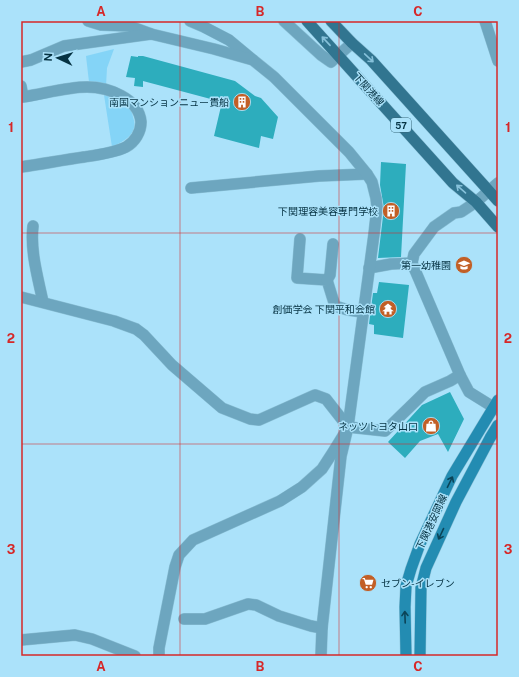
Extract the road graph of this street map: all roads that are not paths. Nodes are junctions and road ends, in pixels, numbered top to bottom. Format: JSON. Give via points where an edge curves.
{"nodes":[{"id":1,"x":88,"y":21,"type":"edge"},
{"id":2,"x":190,"y":21,"type":"edge"},
{"id":3,"x":284,"y":21,"type":"edge"},
{"id":4,"x":307,"y":21,"type":"edge"},
{"id":5,"x":331,"y":21,"type":"edge"},
{"id":6,"x":485,"y":21,"type":"edge"},
{"id":7,"x":151,"y":34,"type":"junction"},
{"id":8,"x":352,"y":43,"type":"junction"},
{"id":9,"x":339,"y":55,"type":"junction"},
{"id":10,"x":253,"y":60,"type":"junction"},
{"id":11,"x":498,"y":61,"type":"edge"},
{"id":12,"x":21,"y":62,"type":"edge"},
{"id":13,"x":21,"y":86,"type":"edge"},
{"id":14,"x":21,"y":167,"type":"edge"},
{"id":15,"x":367,"y":174,"type":"junction"},
{"id":16,"x":498,"y":183,"type":"edge"},
{"id":17,"x":191,"y":188,"type":"dead end"},
{"id":18,"x":489,"y":191,"type":"junction"},
{"id":19,"x":498,"y":201,"type":"edge"},
{"id":20,"x":476,"y":202,"type":"junction"},
{"id":21,"x":33,"y":226,"type":"dead end"},
{"id":22,"x":498,"y":227,"type":"edge"},
{"id":23,"x":300,"y":239,"type":"dead end"},
{"id":24,"x":333,"y":244,"type":"dead end"},
{"id":25,"x":412,"y":263,"type":"junction"},
{"id":26,"x":369,"y":268,"type":"junction"},
{"id":27,"x":327,"y":280,"type":"junction"},
{"id":28,"x":21,"y":297,"type":"edge"},
{"id":29,"x":43,"y":302,"type":"junction"},
{"id":30,"x":363,"y":312,"type":"junction"},
{"id":31,"x":460,"y":376,"type":"junction"},
{"id":32,"x":496,"y":406,"type":"edge"},
{"id":33,"x":498,"y":425,"type":"edge"},
{"id":34,"x":348,"y":427,"type":"junction"},
{"id":35,"x":184,"y":619,"type":"dead end"},
{"id":36,"x":322,"y":628,"type":"junction"},
{"id":37,"x":21,"y":640,"type":"edge"},
{"id":38,"x":135,"y":656,"type":"edge"},
{"id":39,"x":159,"y":656,"type":"edge"},
{"id":40,"x":321,"y":656,"type":"edge"},
{"id":41,"x":406,"y":656,"type":"edge"},
{"id":42,"x":420,"y":656,"type":"edge"}],
"edges":[{"from":1,"to":7,"type":"street","via":[[101,25],[128,26]]},
{"from":2,"to":10,"type":"street","via":[[229,40]]},
{"from":3,"to":9,"type":"street","via":[[331,62]]},
{"from":9,"to":4,"type":"main road","name":"下関港線","number":"57","one_way":true},
{"from":5,"to":8,"type":"main road","number":"57"},
{"from":6,"to":11,"type":"street"},
{"from":7,"to":10,"type":"street"},
{"from":7,"to":12,"type":"street","via":[[64,46]]},
{"from":8,"to":9,"type":"street"},
{"from":8,"to":18,"type":"main road","number":"57","one_way":true,"via":[[371,60]]},
{"from":20,"to":9,"type":"main road","name":"下関港線","number":"57","one_way":true,"via":[[453,182]]},
{"from":10,"to":15,"type":"street","via":[[274,77],[349,152]]},
{"from":13,"to":14,"type":"street","via":[[23,98],[76,88],[98,88],[120,95],[136,108],[141,125],[131,144],[116,151]]},
{"from":15,"to":17,"type":"street"},
{"from":15,"to":26,"type":"street","via":[[372,182],[377,207]]},
{"from":16,"to":18,"type":"street"},
{"from":18,"to":19,"type":"main road","number":"57"},
{"from":18,"to":20,"type":"street"},
{"from":20,"to":22,"type":"main road","name":"下関港線","number":"57"},
{"from":20,"to":25,"type":"street","via":[[434,227],[414,254]]},
{"from":21,"to":29,"type":"street","via":[[34,253]]},
{"from":23,"to":27,"type":"street","via":[[297,278]]},
{"from":24,"to":27,"type":"street","via":[[330,275]]},
{"from":25,"to":26,"type":"street"},
{"from":25,"to":31,"type":"street"},
{"from":26,"to":30,"type":"street"},
{"from":27,"to":30,"type":"street","via":[[335,306]]},
{"from":28,"to":29,"type":"street"},
{"from":29,"to":34,"type":"street","via":[[136,329],[216,404],[241,416],[259,420],[315,395],[326,399]]},
{"from":30,"to":34,"type":"street"},
{"from":31,"to":32,"type":"street","via":[[469,392]]},
{"from":31,"to":34,"type":"street","via":[[425,392],[385,431]]},
{"from":41,"to":32,"type":"main road","name":"下関港安岡線","one_way":true,"via":[[406,586],[411,569],[452,476]]},
{"from":33,"to":42,"type":"main road","name":"下関港安岡線","one_way":true,"via":[[456,502],[426,568],[421,588]]},
{"from":34,"to":36,"type":"street","via":[[341,456]]},
{"from":34,"to":39,"type":"street","via":[[322,469],[302,487],[280,501],[193,540],[179,555]]},
{"from":35,"to":36,"type":"street","via":[[205,619],[248,604]]},
{"from":36,"to":40,"type":"street"},
{"from":37,"to":38,"type":"street","via":[[75,635]]}]}
